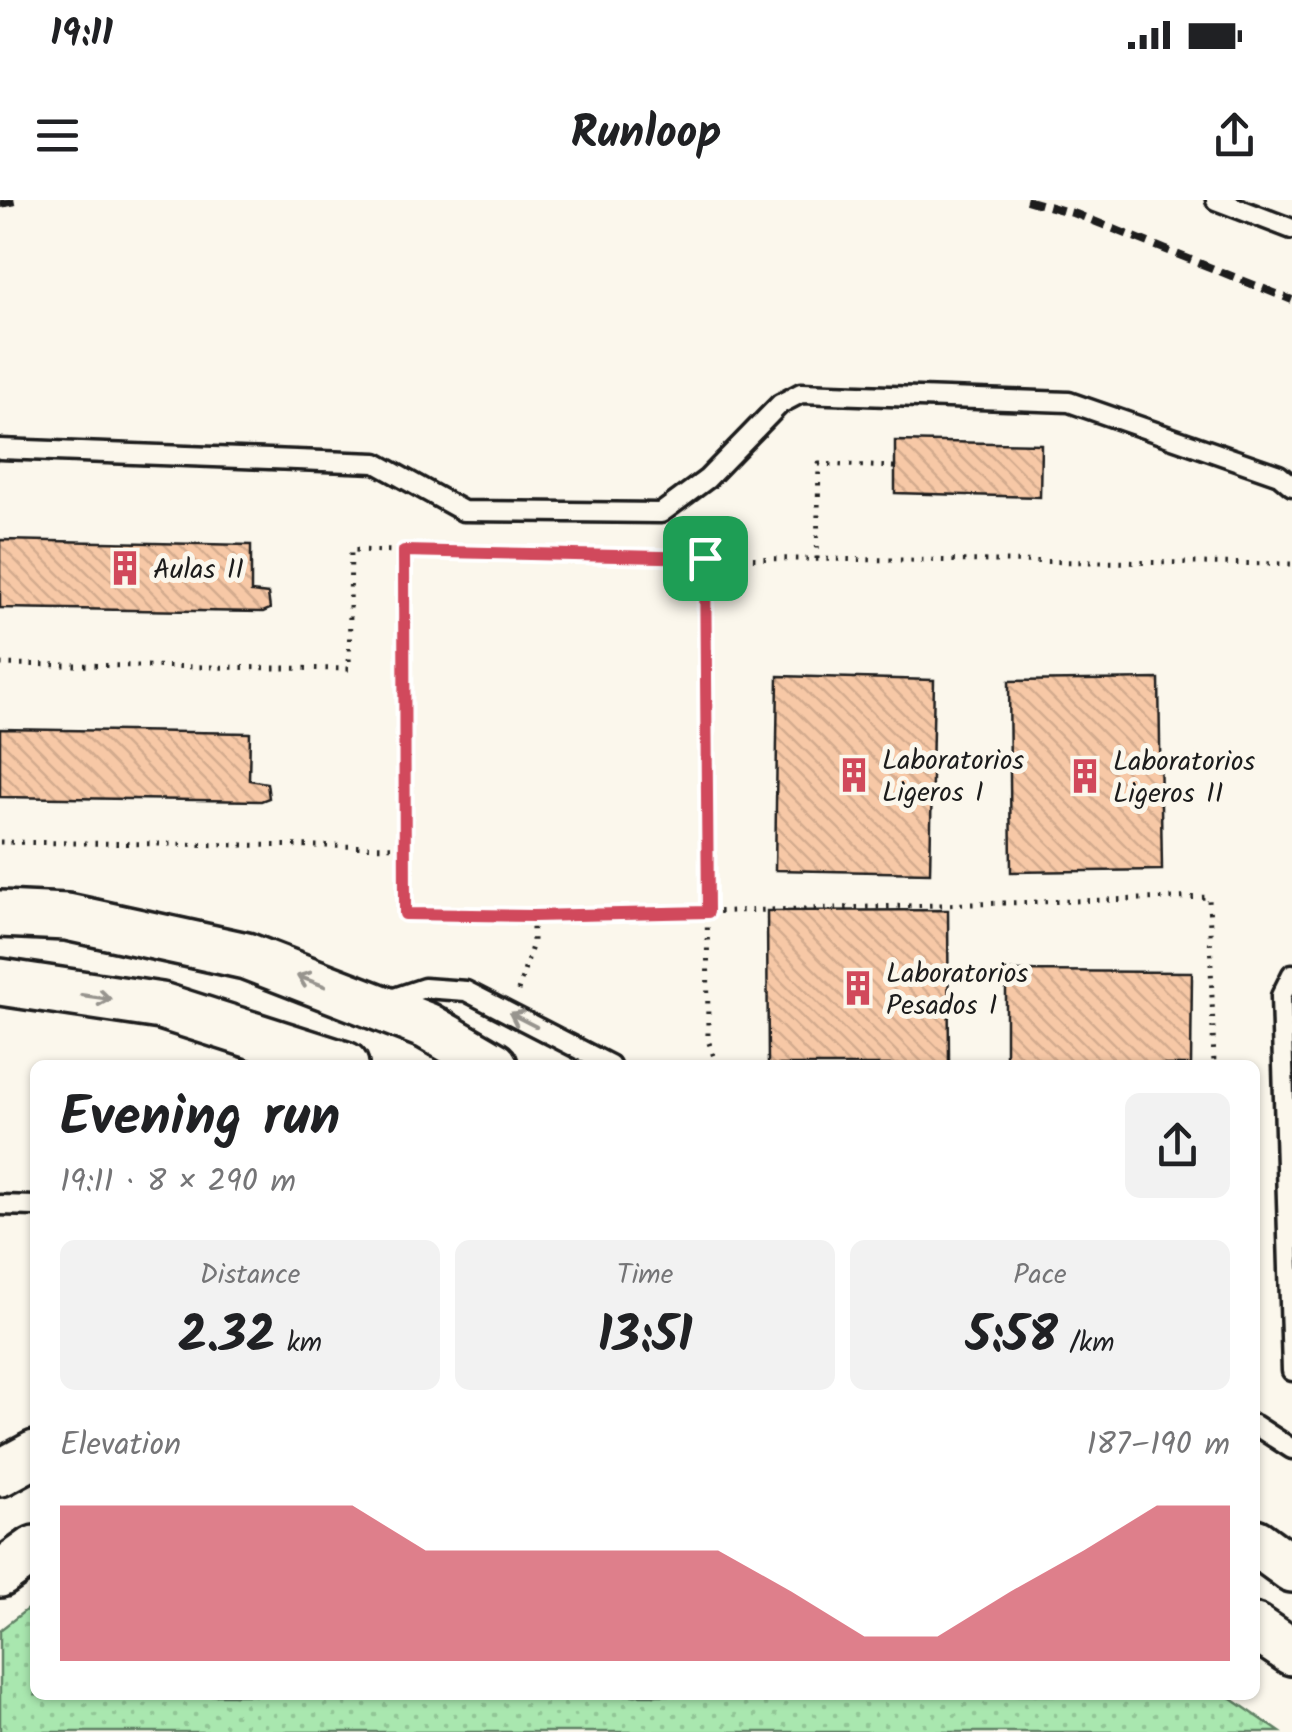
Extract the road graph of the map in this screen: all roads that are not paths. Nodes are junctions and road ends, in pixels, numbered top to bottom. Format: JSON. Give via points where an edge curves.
{"nodes":[{"id":1,"x":1216,"y":200,"type":"edge"},
{"id":2,"x":1292,"y":229,"type":"edge"},
{"id":3,"x":0,"y":449,"type":"edge"},
{"id":4,"x":1292,"y":486,"type":"edge"},
{"id":5,"x":0,"y":914,"type":"edge"},
{"id":6,"x":1292,"y":974,"type":"edge"},
{"id":7,"x":0,"y":982,"type":"edge"},
{"id":8,"x":371,"y":1005,"type":"junction"},
{"id":9,"x":329,"y":1060,"type":"edge"},
{"id":10,"x":485,"y":1060,"type":"edge"},
{"id":11,"x":600,"y":1060,"type":"edge"},
{"id":12,"x":1289,"y":1139,"type":"edge"},
{"id":13,"x":0,"y":1204,"type":"edge"},
{"id":14,"x":30,"y":1206,"type":"edge"},
{"id":15,"x":1291,"y":1262,"type":"edge"},
{"id":16,"x":1292,"y":1371,"type":"edge"},
{"id":17,"x":1260,"y":1428,"type":"edge"},
{"id":18,"x":1292,"y":1449,"type":"edge"},
{"id":19,"x":30,"y":1457,"type":"edge"},
{"id":20,"x":0,"y":1473,"type":"edge"},
{"id":21,"x":1260,"y":1546,"type":"edge"},
{"id":22,"x":30,"y":1553,"type":"edge"},
{"id":23,"x":1292,"y":1569,"type":"edge"},
{"id":24,"x":0,"y":1574,"type":"edge"},
{"id":25,"x":1260,"y":1630,"type":"edge"},
{"id":26,"x":1292,"y":1652,"type":"edge"}],
"edges":[{"from":1,"to":2,"type":"lane"},
{"from":3,"to":4,"type":"lane","via":[[376,463],[463,511],[661,513],[707,479],[780,404],[801,393],[1069,402],[1279,475]]},
{"from":8,"to":5,"type":"street","one_way":true,"via":[[246,956],[67,916]]},
{"from":6,"to":12,"type":"lane","via":[[1281,996]]},
{"from":7,"to":9,"type":"street","one_way":true,"via":[[160,1006]]},
{"from":8,"to":10,"type":"street","via":[[427,1026]]},
{"from":11,"to":8,"type":"lane","one_way":true,"via":[[466,991],[424,988]]},
{"from":12,"to":15,"type":"lane"},
{"from":13,"to":14,"type":"lane"},
{"from":15,"to":16,"type":"lane"},
{"from":17,"to":18,"type":"lane"},
{"from":19,"to":20,"type":"street"},
{"from":21,"to":23,"type":"street"},
{"from":22,"to":24,"type":"street"},
{"from":25,"to":26,"type":"street"}]}
